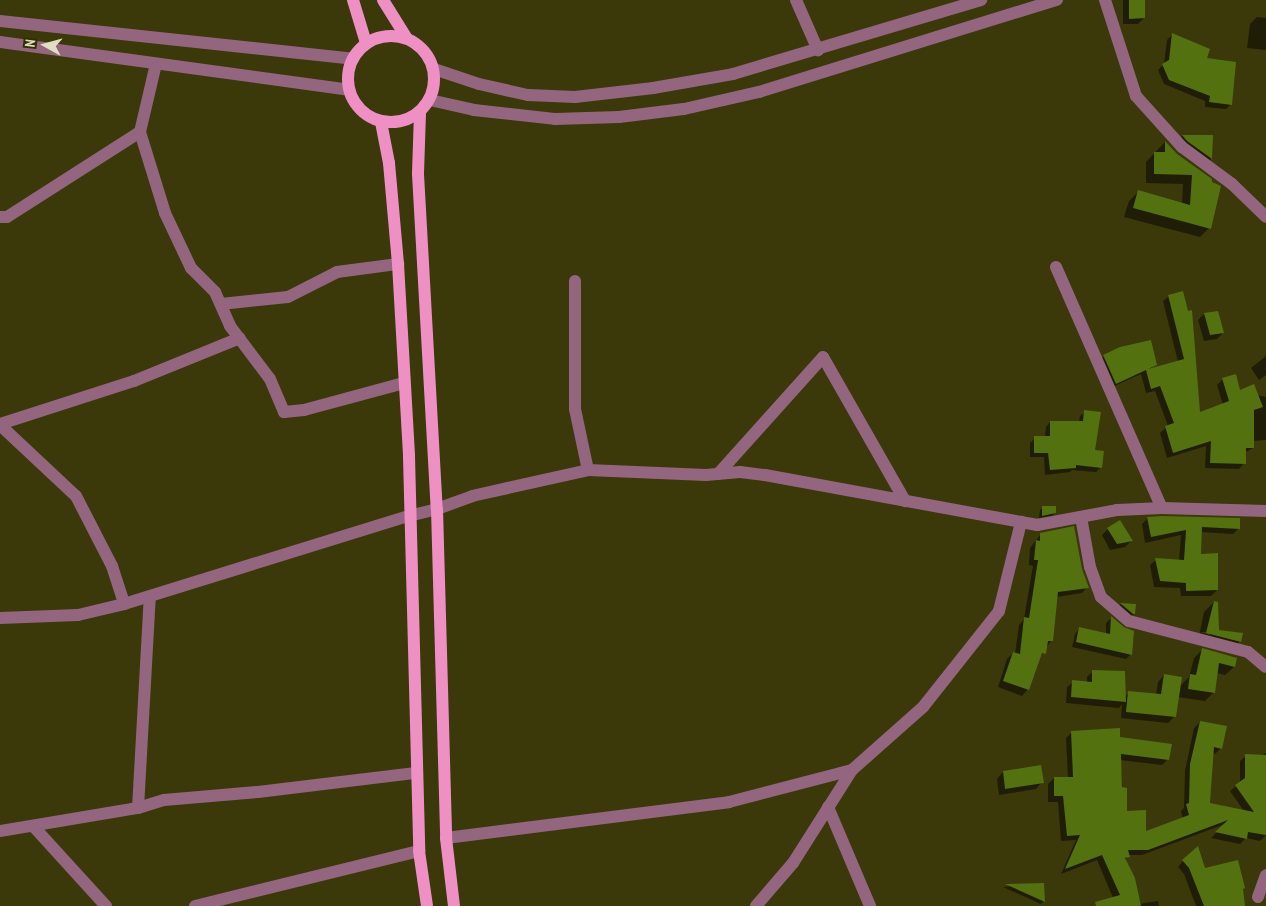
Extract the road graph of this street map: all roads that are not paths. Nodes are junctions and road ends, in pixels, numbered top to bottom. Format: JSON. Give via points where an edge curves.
{"nodes":[{"id":1,"x":353,"y":0,"type":"edge"},
{"id":2,"x":383,"y":0,"type":"edge"},
{"id":3,"x":796,"y":0,"type":"edge"},
{"id":4,"x":981,"y":0,"type":"edge"},
{"id":5,"x":1057,"y":0,"type":"edge"},
{"id":6,"x":1105,"y":0,"type":"edge"},
{"id":7,"x":0,"y":20,"type":"edge"},
{"id":8,"x":406,"y":37,"type":"junction"},
{"id":9,"x":0,"y":42,"type":"edge"},
{"id":10,"x":366,"y":43,"type":"junction"},
{"id":11,"x":818,"y":50,"type":"junction"},
{"id":12,"x":353,"y":59,"type":"junction"},
{"id":13,"x":156,"y":64,"type":"junction"},
{"id":14,"x":434,"y":69,"type":"junction"},
{"id":15,"x":349,"y":90,"type":"junction"},
{"id":16,"x":430,"y":100,"type":"junction"},
{"id":17,"x":420,"y":113,"type":"junction"},
{"id":18,"x":381,"y":122,"type":"junction"},
{"id":19,"x":140,"y":132,"type":"junction"},
{"id":20,"x":0,"y":217,"type":"edge"},
{"id":21,"x":1266,"y":217,"type":"edge"},
{"id":22,"x":398,"y":264,"type":"junction"},
{"id":23,"x":1056,"y":267,"type":"dead end"},
{"id":24,"x":575,"y":281,"type":"dead end"},
{"id":25,"x":220,"y":304,"type":"junction"},
{"id":26,"x":240,"y":338,"type":"junction"},
{"id":27,"x":404,"y":384,"type":"junction"},
{"id":28,"x":0,"y":424,"type":"edge"},
{"id":29,"x":588,"y":470,"type":"junction"},
{"id":30,"x":718,"y":474,"type":"junction"},
{"id":31,"x":905,"y":501,"type":"junction"},
{"id":32,"x":1162,"y":508,"type":"junction"},
{"id":33,"x":437,"y":509,"type":"junction"},
{"id":34,"x":1266,"y":511,"type":"edge"},
{"id":35,"x":409,"y":516,"type":"junction"},
{"id":36,"x":1081,"y":517,"type":"junction"},
{"id":37,"x":1021,"y":522,"type":"junction"},
{"id":38,"x":150,"y":596,"type":"junction"},
{"id":39,"x":124,"y":604,"type":"junction"},
{"id":40,"x":0,"y":618,"type":"edge"},
{"id":41,"x":1266,"y":667,"type":"edge"},
{"id":42,"x":852,"y":770,"type":"junction"},
{"id":43,"x":416,"y":774,"type":"junction"},
{"id":44,"x":828,"y":807,"type":"junction"},
{"id":45,"x":138,"y":808,"type":"junction"},
{"id":46,"x":34,"y":827,"type":"junction"},
{"id":47,"x":0,"y":831,"type":"edge"},
{"id":48,"x":446,"y":838,"type":"junction"},
{"id":49,"x":419,"y":851,"type":"junction"},
{"id":50,"x":1266,"y":875,"type":"edge"},
{"id":51,"x":1258,"y":897,"type":"dead end"},
{"id":52,"x":106,"y":906,"type":"edge"},
{"id":53,"x":195,"y":906,"type":"edge"},
{"id":54,"x":427,"y":906,"type":"edge"},
{"id":55,"x":454,"y":906,"type":"edge"},
{"id":56,"x":756,"y":906,"type":"edge"},
{"id":57,"x":870,"y":906,"type":"edge"}],
"edges":[{"from":1,"to":10,"type":"main road"},
{"from":2,"to":8,"type":"main road"},
{"from":3,"to":11,"type":"street"},
{"from":4,"to":11,"type":"street"},
{"from":5,"to":16,"type":"street","via":[[759,92],[684,109],[619,117],[555,119],[474,110]]},
{"from":6,"to":21,"type":"street","via":[[1136,96],[1182,147],[1232,184]]},
{"from":7,"to":12,"type":"street"},
{"from":8,"to":10,"type":"main road","via":[[385,36]]},
{"from":8,"to":14,"type":"main road","via":[[424,49]]},
{"from":9,"to":13,"type":"street"},
{"from":10,"to":12,"type":"main road"},
{"from":11,"to":14,"type":"street","via":[[733,74],[575,97],[528,95]]},
{"from":12,"to":15,"type":"main road","via":[[348,74]]},
{"from":13,"to":15,"type":"street"},
{"from":13,"to":19,"type":"street"},
{"from":14,"to":16,"type":"main road"},
{"from":15,"to":18,"type":"main road","via":[[361,111]]},
{"from":16,"to":17,"type":"main road"},
{"from":17,"to":18,"type":"main road","via":[[402,122]]},
{"from":17,"to":33,"type":"main road","via":[[418,174]]},
{"from":18,"to":22,"type":"main road","via":[[389,163]]},
{"from":19,"to":20,"type":"street","via":[[7,216]]},
{"from":19,"to":25,"type":"street","via":[[166,213],[191,268],[215,292]]},
{"from":22,"to":25,"type":"street","via":[[336,272],[288,297]]},
{"from":22,"to":27,"type":"main road"},
{"from":23,"to":32,"type":"street"},
{"from":24,"to":29,"type":"street","via":[[575,409]]},
{"from":25,"to":26,"type":"street","via":[[230,326]]},
{"from":26,"to":27,"type":"street","via":[[270,379],[284,412],[304,410]]},
{"from":26,"to":28,"type":"street","via":[[134,381]]},
{"from":27,"to":35,"type":"main road"},
{"from":28,"to":39,"type":"street","via":[[76,496],[112,566]]},
{"from":29,"to":30,"type":"street"},
{"from":29,"to":33,"type":"street","via":[[472,496]]},
{"from":30,"to":31,"type":"street","via":[[764,475]]},
{"from":30,"to":31,"type":"street","via":[[823,357]]},
{"from":31,"to":37,"type":"street"},
{"from":32,"to":34,"type":"street"},
{"from":32,"to":36,"type":"street","via":[[1117,510]]},
{"from":33,"to":35,"type":"street"},
{"from":33,"to":48,"type":"main road"},
{"from":35,"to":38,"type":"street"},
{"from":35,"to":43,"type":"main road"},
{"from":36,"to":37,"type":"street","via":[[1037,525]]},
{"from":36,"to":41,"type":"street","via":[[1090,567],[1101,596],[1129,621],[1248,652]]},
{"from":37,"to":42,"type":"street","via":[[999,611],[922,706]]},
{"from":38,"to":39,"type":"street"},
{"from":38,"to":45,"type":"street"},
{"from":39,"to":40,"type":"street","via":[[78,615]]},
{"from":42,"to":44,"type":"street"},
{"from":42,"to":48,"type":"street","via":[[729,802]]},
{"from":43,"to":45,"type":"street","via":[[164,800]]},
{"from":43,"to":49,"type":"main road"},
{"from":44,"to":56,"type":"street","via":[[793,863]]},
{"from":44,"to":57,"type":"street"},
{"from":45,"to":46,"type":"street"},
{"from":46,"to":47,"type":"street"},
{"from":46,"to":52,"type":"street"},
{"from":48,"to":55,"type":"main road"},
{"from":49,"to":53,"type":"street"},
{"from":49,"to":54,"type":"main road"},
{"from":50,"to":51,"type":"street"}]}
